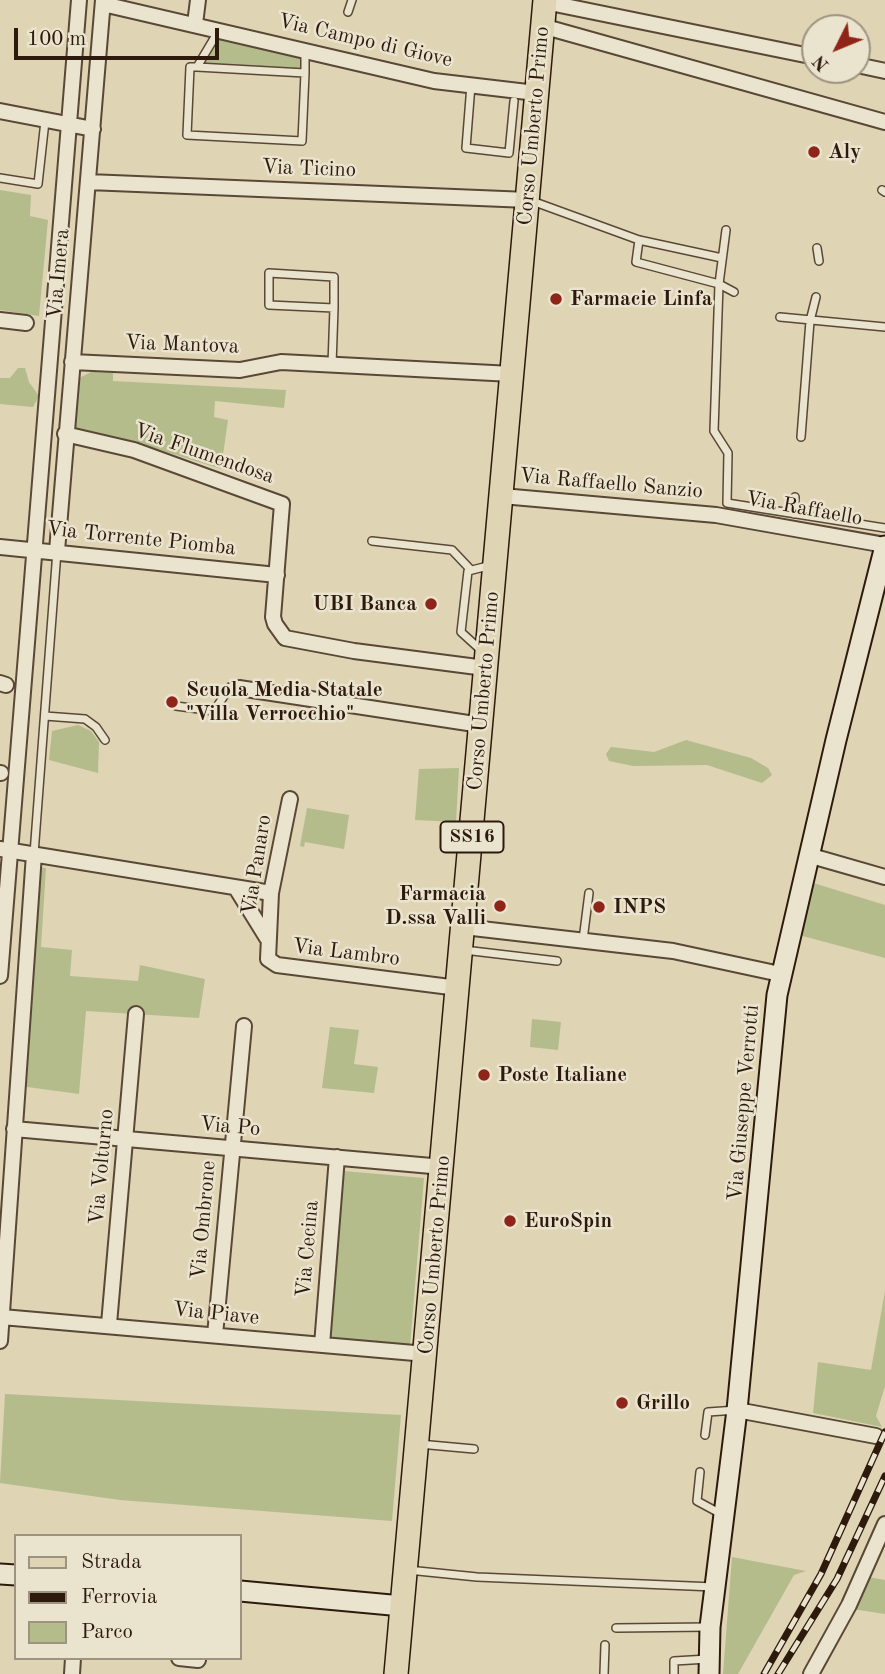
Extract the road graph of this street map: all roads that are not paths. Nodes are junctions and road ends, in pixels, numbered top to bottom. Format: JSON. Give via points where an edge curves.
{"nodes":[{"id":1,"x":79,"y":0,"type":"edge"},
{"id":2,"x":198,"y":0,"type":"edge"},
{"id":3,"x":352,"y":0,"type":"edge"},
{"id":4,"x":545,"y":1,"type":"edge"},
{"id":5,"x":103,"y":2,"type":"edge"},
{"id":6,"x":348,"y":12,"type":"dead end"},
{"id":7,"x":195,"y":24,"type":"junction"},
{"id":8,"x":542,"y":26,"type":"junction"},
{"id":9,"x":219,"y":30,"type":"junction"},
{"id":10,"x":305,"y":50,"type":"junction"},
{"id":11,"x":801,"y":54,"type":"edge"},
{"id":12,"x":197,"y":67,"type":"junction"},
{"id":13,"x":305,"y":73,"type":"junction"},
{"id":14,"x":471,"y":85,"type":"junction"},
{"id":15,"x":536,"y":93,"type":"junction"},
{"id":16,"x":513,"y":102,"type":"dead end"},
{"id":17,"x":0,"y":111,"type":"edge"},
{"id":18,"x":523,"y":120,"type":"junction"},
{"id":19,"x":45,"y":121,"type":"junction"},
{"id":20,"x":885,"y":122,"type":"edge"},
{"id":21,"x":68,"y":125,"type":"junction"},
{"id":22,"x":93,"y":129,"type":"junction"},
{"id":23,"x":0,"y":178,"type":"edge"},
{"id":24,"x":88,"y":182,"type":"junction"},
{"id":25,"x":528,"y":200,"type":"junction"},
{"id":26,"x":726,"y":230,"type":"dead end"},
{"id":27,"x":639,"y":240,"type":"junction"},
{"id":28,"x":817,"y":248,"type":"dead end"},
{"id":29,"x":722,"y":258,"type":"junction"},
{"id":30,"x":820,"y":261,"type":"dead end"},
{"id":31,"x":719,"y":284,"type":"junction"},
{"id":32,"x":734,"y":292,"type":"dead end"},
{"id":33,"x":816,"y":297,"type":"dead end"},
{"id":34,"x":334,"y":308,"type":"junction"},
{"id":35,"x":780,"y":317,"type":"dead end"},
{"id":36,"x":0,"y":320,"type":"edge"},
{"id":37,"x":810,"y":321,"type":"junction"},
{"id":38,"x":26,"y":323,"type":"dead end"},
{"id":39,"x":885,"y":327,"type":"edge"},
{"id":40,"x":72,"y":362,"type":"junction"},
{"id":41,"x":332,"y":365,"type":"junction"},
{"id":42,"x":512,"y":374,"type":"junction"},
{"id":43,"x":65,"y":435,"type":"junction"},
{"id":44,"x":801,"y":438,"type":"dead end"},
{"id":45,"x":502,"y":496,"type":"junction"},
{"id":46,"x":795,"y":498,"type":"dead end"},
{"id":47,"x":794,"y":514,"type":"junction"},
{"id":48,"x":716,"y":515,"type":"joint"},
{"id":49,"x":885,"y":528,"type":"edge"},
{"id":50,"x":372,"y":541,"type":"dead end"},
{"id":51,"x":0,"y":547,"type":"edge"},
{"id":52,"x":33,"y":550,"type":"junction"},
{"id":53,"x":57,"y":551,"type":"junction"},
{"id":54,"x":884,"y":554,"type":"edge"},
{"id":55,"x":496,"y":565,"type":"junction"},
{"id":56,"x":470,"y":569,"type":"junction"},
{"id":57,"x":277,"y":575,"type":"junction"},
{"id":58,"x":486,"y":661,"type":"junction"},
{"id":59,"x":239,"y":688,"type":"joint"},
{"id":60,"x":176,"y":706,"type":"dead end"},
{"id":61,"x":45,"y":716,"type":"junction"},
{"id":62,"x":481,"y":725,"type":"junction"},
{"id":63,"x":105,"y":740,"type":"dead end"},
{"id":64,"x":290,"y":799,"type":"dead end"},
{"id":65,"x":4,"y":850,"type":"edge"},
{"id":66,"x":34,"y":854,"type":"junction"},
{"id":67,"x":808,"y":855,"type":"junction"},
{"id":68,"x":885,"y":877,"type":"edge"},
{"id":69,"x":236,"y":888,"type":"junction"},
{"id":70,"x":589,"y":893,"type":"dead end"},
{"id":71,"x":271,"y":894,"type":"junction"},
{"id":72,"x":267,"y":938,"type":"junction"},
{"id":73,"x":463,"y":938,"type":"junction"},
{"id":74,"x":583,"y":940,"type":"junction"},
{"id":75,"x":557,"y":961,"type":"dead end"},
{"id":76,"x":780,"y":974,"type":"junction"},
{"id":77,"x":0,"y":976,"type":"edge"},
{"id":78,"x":458,"y":988,"type":"junction"},
{"id":79,"x":136,"y":1014,"type":"dead end"},
{"id":80,"x":244,"y":1026,"type":"dead end"},
{"id":81,"x":14,"y":1129,"type":"junction"},
{"id":82,"x":125,"y":1139,"type":"junction"},
{"id":83,"x":231,"y":1147,"type":"junction"},
{"id":84,"x":337,"y":1157,"type":"junction"},
{"id":85,"x":443,"y":1167,"type":"junction"},
{"id":86,"x":2,"y":1317,"type":"junction"},
{"id":87,"x":109,"y":1324,"type":"junction"},
{"id":88,"x":215,"y":1335,"type":"junction"},
{"id":89,"x":0,"y":1341,"type":"edge"},
{"id":90,"x":321,"y":1345,"type":"junction"},
{"id":91,"x":426,"y":1354,"type":"junction"},
{"id":92,"x":737,"y":1410,"type":"junction"},
{"id":93,"x":705,"y":1435,"type":"dead end"},
{"id":94,"x":876,"y":1436,"type":"dead end"},
{"id":95,"x":419,"y":1444,"type":"junction"},
{"id":96,"x":474,"y":1449,"type":"dead end"},
{"id":97,"x":700,"y":1472,"type":"dead end"},
{"id":98,"x":723,"y":1516,"type":"junction"},
{"id":99,"x":885,"y":1524,"type":"edge"},
{"id":100,"x":406,"y":1569,"type":"junction"},
{"id":101,"x":715,"y":1587,"type":"junction"},
{"id":102,"x":242,"y":1591,"type":"edge"},
{"id":103,"x":402,"y":1606,"type":"junction"},
{"id":104,"x":710,"y":1627,"type":"junction"},
{"id":105,"x":616,"y":1628,"type":"dead end"},
{"id":106,"x":605,"y":1645,"type":"dead end"},
{"id":107,"x":709,"y":1667,"type":"edge"},
{"id":108,"x":396,"y":1674,"type":"edge"},
{"id":109,"x":604,"y":1674,"type":"edge"},
{"id":110,"x":674,"y":1674,"type":"edge"},
{"id":111,"x":811,"y":1674,"type":"edge"}],
"edges":[{"from":1,"to":21,"type":"street"},
{"from":2,"to":7,"type":"street"},
{"from":3,"to":6,"type":"lane"},
{"from":4,"to":8,"type":"main road","name":"Corso Umberto Primo","number":"SS16"},
{"from":4,"to":11,"type":"street"},
{"from":5,"to":7,"type":"street","name":"Via Campo di Giove"},
{"from":5,"to":22,"type":"street","name":"Via Imera"},
{"from":7,"to":9,"type":"street","name":"Via Campo di Giove"},
{"from":8,"to":15,"type":"main road","name":"Corso Umberto Primo","number":"SS16"},
{"from":8,"to":20,"type":"street"},
{"from":9,"to":10,"type":"street","name":"Via Campo di Giove"},
{"from":9,"to":12,"type":"lane"},
{"from":10,"to":13,"type":"lane"},
{"from":10,"to":14,"type":"street","name":"Via Campo di Giove","via":[[434,81]]},
{"from":12,"to":13,"type":"lane"},
{"from":12,"to":13,"type":"lane","via":[[190,67],[187,135],[302,141]]},
{"from":14,"to":15,"type":"street","name":"Via Campo di Giove"},
{"from":14,"to":18,"type":"lane","via":[[466,148],[509,153]]},
{"from":15,"to":18,"type":"main road","name":"Corso Umberto Primo","number":"SS16"},
{"from":16,"to":18,"type":"lane"},
{"from":17,"to":19,"type":"street"},
{"from":18,"to":25,"type":"main road","name":"Corso Umberto Primo","number":"SS16"},
{"from":19,"to":21,"type":"street"},
{"from":19,"to":23,"type":"lane","via":[[38,184]]},
{"from":21,"to":22,"type":"street"},
{"from":21,"to":52,"type":"street"},
{"from":22,"to":24,"type":"street","name":"Via Imera"},
{"from":24,"to":25,"type":"street","name":"Via Ticino"},
{"from":24,"to":40,"type":"street","name":"Via Imera"},
{"from":25,"to":27,"type":"lane"},
{"from":25,"to":42,"type":"main road","name":"Corso Umberto Primo","number":"SS16"},
{"from":26,"to":29,"type":"lane"},
{"from":27,"to":29,"type":"lane"},
{"from":27,"to":31,"type":"lane","via":[[636,262]]},
{"from":28,"to":30,"type":"lane"},
{"from":29,"to":31,"type":"lane"},
{"from":31,"to":32,"type":"lane"},
{"from":31,"to":47,"type":"lane","via":[[713,431],[728,453],[727,503]]},
{"from":33,"to":37,"type":"lane"},
{"from":34,"to":34,"type":"lane","via":[[334,277],[270,273],[269,305]]},
{"from":34,"to":41,"type":"lane"},
{"from":35,"to":37,"type":"lane"},
{"from":36,"to":38,"type":"street"},
{"from":37,"to":39,"type":"lane"},
{"from":37,"to":44,"type":"lane"},
{"from":40,"to":41,"type":"street","name":"Via Mantova","via":[[240,370],[281,362]]},
{"from":40,"to":43,"type":"street","name":"Via Imera"},
{"from":41,"to":42,"type":"street","name":"Via Mantova"},
{"from":42,"to":45,"type":"main road","name":"Corso Umberto Primo","number":"SS16"},
{"from":43,"to":53,"type":"street","name":"Via Imera"},
{"from":43,"to":57,"type":"street","name":"Via Flumendosa","via":[[134,450],[282,504]]},
{"from":45,"to":48,"type":"street","name":"Via Raffaello Sanzio"},
{"from":45,"to":55,"type":"main road","name":"Corso Umberto Primo","number":"SS16"},
{"from":46,"to":47,"type":"lane"},
{"from":47,"to":49,"type":"lane"},
{"from":48,"to":54,"type":"street","name":"Via Raffaello"},
{"from":50,"to":56,"type":"lane","via":[[452,550]]},
{"from":51,"to":52,"type":"street","name":"Via Torrente Piomba"},
{"from":52,"to":53,"type":"street","name":"Via Torrente Piomba"},
{"from":52,"to":65,"type":"street"},
{"from":53,"to":57,"type":"street","name":"Via Torrente Piomba"},
{"from":53,"to":61,"type":"lane"},
{"from":54,"to":67,"type":"street","name":"Via Giuseppe Verrotti"},
{"from":55,"to":56,"type":"lane"},
{"from":55,"to":58,"type":"main road","name":"Corso Umberto Primo","number":"SS16"},
{"from":56,"to":58,"type":"lane","via":[[461,632]]},
{"from":57,"to":58,"type":"street","name":"Via Flumendosa","via":[[274,617],[285,638],[354,651]]},
{"from":58,"to":62,"type":"main road","name":"Corso Umberto Primo","number":"SS16"},
{"from":59,"to":60,"type":"lane","via":[[230,687],[214,711]]},
{"from":59,"to":62,"type":"street"},
{"from":61,"to":63,"type":"lane","via":[[85,719]]},
{"from":61,"to":66,"type":"lane"},
{"from":62,"to":73,"type":"main road","name":"Corso Umberto Primo","number":"SS16"},
{"from":64,"to":71,"type":"street","name":"Via Panaro"},
{"from":65,"to":66,"type":"street"},
{"from":65,"to":77,"type":"street"},
{"from":66,"to":69,"type":"street"},
{"from":66,"to":81,"type":"street"},
{"from":67,"to":68,"type":"street"},
{"from":67,"to":76,"type":"street","name":"Via Giuseppe Verrotti"},
{"from":69,"to":71,"type":"street"},
{"from":69,"to":72,"type":"street","name":"Via Lambro"},
{"from":70,"to":74,"type":"lane"},
{"from":71,"to":72,"type":"street","name":"Via Panaro"},
{"from":72,"to":78,"type":"street","name":"Via Lambro","via":[[268,959],[277,965]]},
{"from":73,"to":74,"type":"street"},
{"from":73,"to":75,"type":"lane"},
{"from":73,"to":78,"type":"main road","name":"Corso Umberto Primo","number":"SS16"},
{"from":74,"to":76,"type":"street","via":[[673,951]]},
{"from":76,"to":92,"type":"street","name":"Via Giuseppe Verrotti"},
{"from":78,"to":85,"type":"main road","name":"Corso Umberto Primo","number":"SS16"},
{"from":79,"to":82,"type":"street","name":"Via Volturno"},
{"from":80,"to":83,"type":"street","name":"Via Ombrone"},
{"from":81,"to":82,"type":"street","name":"Via Po"},
{"from":81,"to":86,"type":"street"},
{"from":82,"to":83,"type":"street","name":"Via Po"},
{"from":82,"to":87,"type":"street","name":"Via Volturno"},
{"from":83,"to":84,"type":"street","name":"Via Po"},
{"from":83,"to":88,"type":"street","name":"Via Ombrone"},
{"from":84,"to":85,"type":"street","name":"Via Po"},
{"from":84,"to":90,"type":"street","name":"Via Cecina"},
{"from":85,"to":91,"type":"main road","name":"Corso Umberto Primo","number":"SS16"},
{"from":86,"to":87,"type":"street","name":"Via Piave"},
{"from":86,"to":89,"type":"street"},
{"from":87,"to":88,"type":"street","name":"Via Piave"},
{"from":88,"to":90,"type":"street","name":"Via Piave"},
{"from":90,"to":91,"type":"street","name":"Via Piave"},
{"from":91,"to":95,"type":"main road","name":"Corso Umberto Primo","number":"SS16"},
{"from":92,"to":93,"type":"lane","via":[[708,1412]]},
{"from":92,"to":94,"type":"street"},
{"from":92,"to":98,"type":"street","name":"Via Giuseppe Verrotti"},
{"from":95,"to":96,"type":"lane"},
{"from":95,"to":100,"type":"main road","name":"Corso Umberto Primo","number":"SS16"},
{"from":97,"to":98,"type":"lane","via":[[696,1501]]},
{"from":98,"to":101,"type":"street","name":"Via Giuseppe Verrotti"},
{"from":99,"to":111,"type":"street","via":[[849,1605]]},
{"from":100,"to":101,"type":"lane","via":[[477,1577]]},
{"from":100,"to":103,"type":"main road","name":"Corso Umberto Primo","number":"SS16"},
{"from":101,"to":104,"type":"street","name":"Via Giuseppe Verrotti"},
{"from":102,"to":103,"type":"street"},
{"from":103,"to":108,"type":"main road","name":"Corso Umberto Primo","number":"SS16"},
{"from":104,"to":105,"type":"lane"},
{"from":104,"to":107,"type":"street","name":"Via Giuseppe Verrotti"},
{"from":106,"to":109,"type":"lane"},
{"from":107,"to":110,"type":"lane","via":[[674,1661]]}]}
